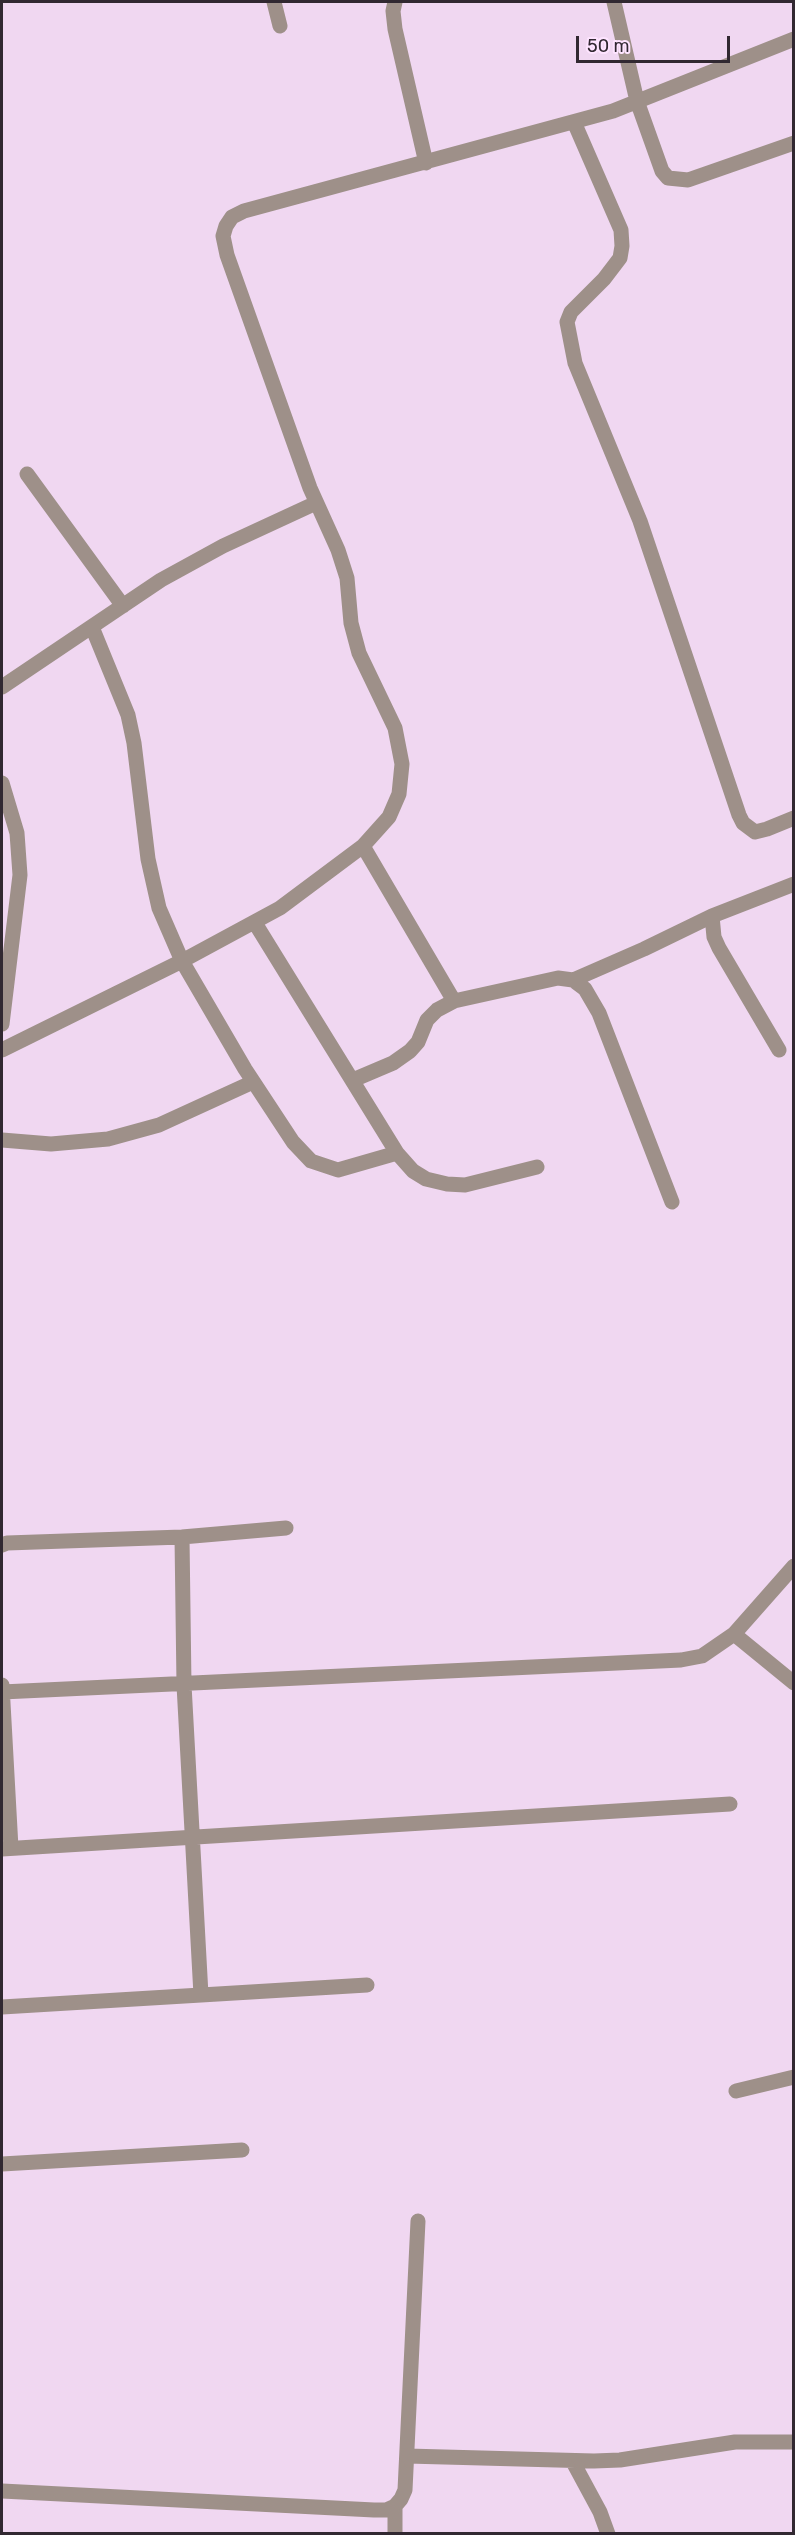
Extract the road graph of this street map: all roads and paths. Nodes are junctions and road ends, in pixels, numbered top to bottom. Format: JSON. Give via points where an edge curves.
{"nodes":[{"id":1,"x":274,"y":2,"type":"edge"},
{"id":2,"x":395,"y":2,"type":"edge"},
{"id":3,"x":614,"y":2,"type":"edge"},
{"id":4,"x":280,"y":26,"type":"dead end"},
{"id":5,"x":794,"y":39,"type":"edge"},
{"id":6,"x":637,"y":101,"type":"junction"},
{"id":7,"x":574,"y":122,"type":"junction"},
{"id":8,"x":794,"y":143,"type":"edge"},
{"id":9,"x":426,"y":163,"type":"junction"},
{"id":10,"x":27,"y":474,"type":"dead end"},
{"id":11,"x":316,"y":503,"type":"junction"},
{"id":12,"x":123,"y":606,"type":"junction"},
{"id":13,"x":92,"y":627,"type":"junction"},
{"id":14,"x":2,"y":687,"type":"edge"},
{"id":15,"x":2,"y":783,"type":"edge"},
{"id":16,"x":794,"y":818,"type":"edge"},
{"id":17,"x":363,"y":846,"type":"junction"},
{"id":18,"x":794,"y":884,"type":"edge"},
{"id":19,"x":712,"y":916,"type":"junction"},
{"id":20,"x":255,"y":923,"type":"junction"},
{"id":21,"x":182,"y":961,"type":"junction"},
{"id":22,"x":5,"y":974,"type":"edge"},
{"id":23,"x":573,"y":980,"type":"junction"},
{"id":24,"x":454,"y":1001,"type":"junction"},
{"id":25,"x":2,"y":1024,"type":"edge"},
{"id":26,"x":2,"y":1050,"type":"edge"},
{"id":27,"x":779,"y":1050,"type":"dead end"},
{"id":28,"x":353,"y":1080,"type":"junction"},
{"id":29,"x":253,"y":1082,"type":"junction"},
{"id":30,"x":2,"y":1140,"type":"edge"},
{"id":31,"x":397,"y":1153,"type":"junction"},
{"id":32,"x":537,"y":1167,"type":"dead end"},
{"id":33,"x":672,"y":1202,"type":"dead end"},
{"id":34,"x":286,"y":1528,"type":"dead end"},
{"id":35,"x":182,"y":1537,"type":"junction"},
{"id":36,"x":2,"y":1545,"type":"edge"},
{"id":37,"x":794,"y":1566,"type":"edge"},
{"id":38,"x":734,"y":1634,"type":"junction"},
{"id":39,"x":794,"y":1683,"type":"edge"},
{"id":40,"x":2,"y":1685,"type":"edge"},
{"id":41,"x":184,"y":1685,"type":"junction"},
{"id":42,"x":2,"y":1692,"type":"edge"},
{"id":43,"x":730,"y":1804,"type":"dead end"},
{"id":44,"x":193,"y":1837,"type":"junction"},
{"id":45,"x":6,"y":1848,"type":"edge"},
{"id":46,"x":367,"y":1985,"type":"dead end"},
{"id":47,"x":201,"y":1995,"type":"junction"},
{"id":48,"x":2,"y":2007,"type":"edge"},
{"id":49,"x":794,"y":2077,"type":"edge"},
{"id":50,"x":736,"y":2091,"type":"dead end"},
{"id":51,"x":242,"y":2150,"type":"dead end"},
{"id":52,"x":2,"y":2164,"type":"edge"},
{"id":53,"x":418,"y":2221,"type":"dead end"},
{"id":54,"x":794,"y":2442,"type":"edge"},
{"id":55,"x":406,"y":2456,"type":"junction"},
{"id":56,"x":573,"y":2462,"type":"junction"},
{"id":57,"x":2,"y":2491,"type":"edge"},
{"id":58,"x":395,"y":2506,"type":"junction"},
{"id":59,"x":395,"y":2534,"type":"edge"},
{"id":60,"x":608,"y":2534,"type":"edge"}],
"edges":[{"from":1,"to":4,"type":"street"},
{"from":2,"to":9,"type":"street","via":[[395,29]]},
{"from":3,"to":6,"type":"street"},
{"from":5,"to":6,"type":"street"},
{"from":6,"to":7,"type":"street"},
{"from":6,"to":8,"type":"street","via":[[668,178],[688,180]]},
{"from":7,"to":9,"type":"street"},
{"from":7,"to":16,"type":"street","via":[[621,230],[622,246],[620,258],[604,279],[571,312],[567,322],[575,363],[640,521],[739,815],[754,832]]},
{"from":9,"to":11,"type":"street","via":[[244,212],[232,217],[226,226],[223,236],[227,255]]},
{"from":10,"to":12,"type":"street"},
{"from":11,"to":12,"type":"street","via":[[161,579]]},
{"from":11,"to":17,"type":"street","via":[[338,550],[347,578],[351,623],[359,653],[395,728],[402,764],[399,794],[389,817]]},
{"from":12,"to":13,"type":"street"},
{"from":13,"to":14,"type":"street"},
{"from":13,"to":21,"type":"street","via":[[128,715],[148,860],[159,908]]},
{"from":15,"to":22,"type":"street","via":[[17,833],[20,875]]},
{"from":17,"to":20,"type":"street"},
{"from":17,"to":24,"type":"street"},
{"from":18,"to":19,"type":"street"},
{"from":19,"to":23,"type":"street"},
{"from":19,"to":27,"type":"street","via":[[719,948]]},
{"from":20,"to":21,"type":"street"},
{"from":20,"to":28,"type":"street"},
{"from":21,"to":26,"type":"street"},
{"from":21,"to":29,"type":"street"},
{"from":22,"to":25,"type":"street"},
{"from":23,"to":24,"type":"street","via":[[558,978]]},
{"from":23,"to":33,"type":"street","via":[[585,989],[599,1013]]},
{"from":24,"to":28,"type":"street","via":[[426,1020],[410,1051]]},
{"from":28,"to":31,"type":"street"},
{"from":29,"to":30,"type":"street","via":[[159,1125],[108,1139],[51,1144]]},
{"from":29,"to":31,"type":"street","via":[[293,1142],[311,1161],[338,1170]]},
{"from":31,"to":32,"type":"street","via":[[413,1171],[447,1184],[465,1185]]},
{"from":34,"to":35,"type":"street"},
{"from":35,"to":36,"type":"street"},
{"from":35,"to":41,"type":"street"},
{"from":37,"to":38,"type":"street"},
{"from":38,"to":39,"type":"street"},
{"from":38,"to":41,"type":"street","via":[[702,1656],[681,1660]]},
{"from":40,"to":42,"type":"street"},
{"from":41,"to":42,"type":"street"},
{"from":41,"to":44,"type":"street"},
{"from":42,"to":45,"type":"street"},
{"from":43,"to":44,"type":"street"},
{"from":44,"to":45,"type":"street"},
{"from":44,"to":47,"type":"street"},
{"from":46,"to":47,"type":"street"},
{"from":47,"to":48,"type":"street"},
{"from":49,"to":50,"type":"street"},
{"from":51,"to":52,"type":"street"},
{"from":53,"to":55,"type":"street"},
{"from":54,"to":56,"type":"street","via":[[735,2442],[621,2460]]},
{"from":55,"to":56,"type":"street"},
{"from":55,"to":58,"type":"street","via":[[405,2490]]},
{"from":56,"to":60,"type":"street"},
{"from":57,"to":58,"type":"street","via":[[374,2510]]},
{"from":58,"to":59,"type":"street"}]}
